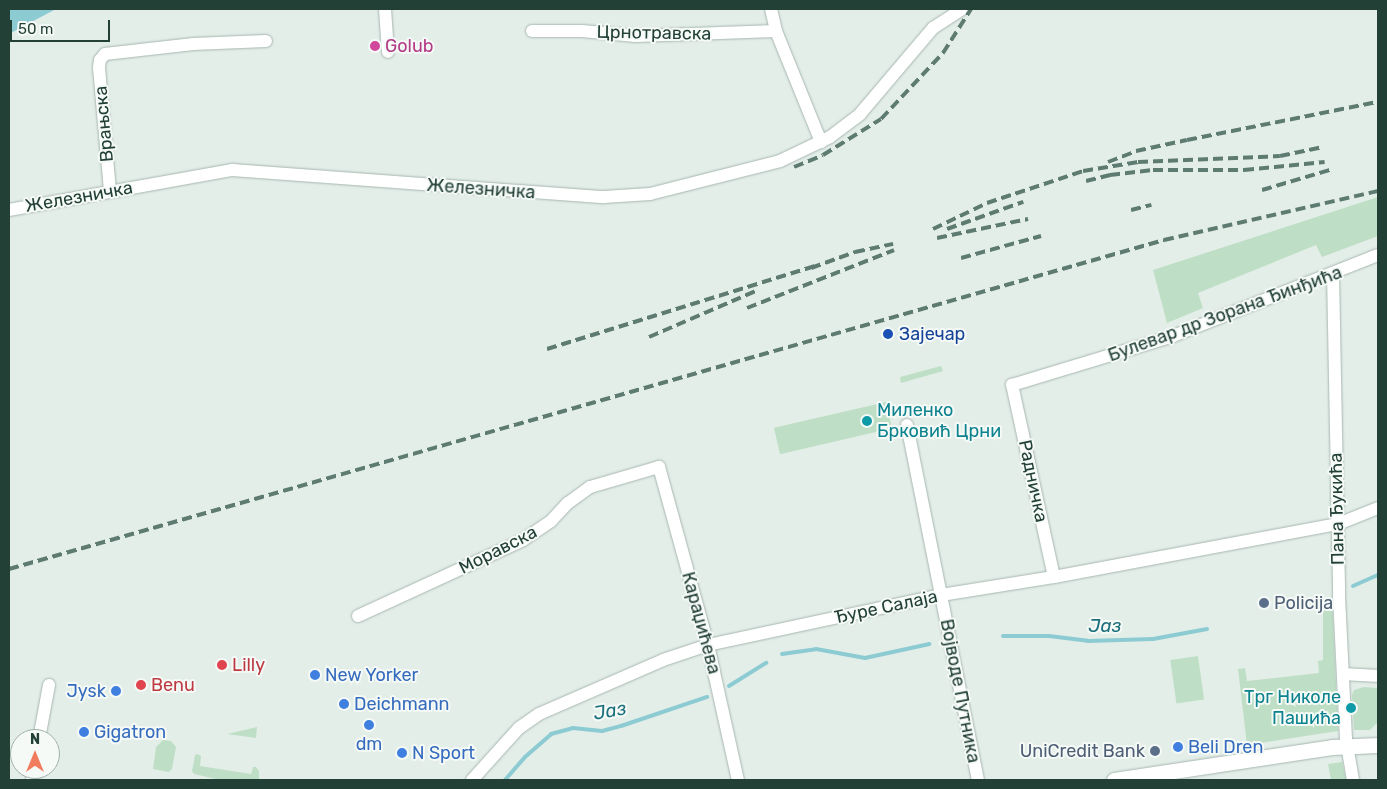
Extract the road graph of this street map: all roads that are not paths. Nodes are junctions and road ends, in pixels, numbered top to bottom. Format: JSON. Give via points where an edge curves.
{"nodes":[{"id":1,"x":385,"y":9,"type":"edge"},
{"id":2,"x":771,"y":9,"type":"edge"},
{"id":3,"x":962,"y":9,"type":"edge"},
{"id":4,"x":532,"y":30,"type":"dead end"},
{"id":5,"x":776,"y":31,"type":"junction"},
{"id":6,"x":266,"y":41,"type":"dead end"},
{"id":7,"x":388,"y":52,"type":"dead end"},
{"id":8,"x":821,"y":142,"type":"junction"},
{"id":9,"x":110,"y":192,"type":"junction"},
{"id":10,"x":9,"y":210,"type":"edge"},
{"id":11,"x":1378,"y":255,"type":"edge"},
{"id":12,"x":1333,"y":274,"type":"junction"},
{"id":13,"x":1012,"y":385,"type":"joint"},
{"id":14,"x":907,"y":425,"type":"dead end"},
{"id":15,"x":659,"y":467,"type":"joint"},
{"id":16,"x":1378,"y":508,"type":"edge"},
{"id":17,"x":1338,"y":524,"type":"junction"},
{"id":18,"x":1054,"y":577,"type":"junction"},
{"id":19,"x":941,"y":594,"type":"junction"},
{"id":20,"x":358,"y":616,"type":"dead end"},
{"id":21,"x":708,"y":645,"type":"junction"},
{"id":22,"x":1343,"y":674,"type":"junction"},
{"id":23,"x":1378,"y":676,"type":"edge"},
{"id":24,"x":49,"y":685,"type":"dead end"},
{"id":25,"x":42,"y":729,"type":"edge"},
{"id":26,"x":1347,"y":745,"type":"junction"},
{"id":27,"x":1378,"y":745,"type":"edge"},
{"id":28,"x":472,"y":780,"type":"edge"},
{"id":29,"x":738,"y":780,"type":"edge"},
{"id":30,"x":978,"y":780,"type":"edge"},
{"id":31,"x":1114,"y":780,"type":"edge"},
{"id":32,"x":1353,"y":780,"type":"edge"}],
"edges":[{"from":1,"to":7,"type":"street"},
{"from":2,"to":5,"type":"street"},
{"from":3,"to":8,"type":"street","name":"Железничка","via":[[933,28],[860,114]]},
{"from":4,"to":5,"type":"street","name":"Црнотравска","via":[[636,36]]},
{"from":5,"to":8,"type":"street"},
{"from":6,"to":9,"type":"street","name":"Врањска","via":[[202,43],[110,52],[102,57],[99,67]]},
{"from":8,"to":9,"type":"street","name":"Железничка","via":[[780,161],[676,189],[626,197],[232,170]]},
{"from":9,"to":10,"type":"street","name":"Железничка"},
{"from":11,"to":12,"type":"street","name":"Булевар др Зорана Ђинђића"},
{"from":12,"to":13,"type":"street","name":"Булевар др Зорана Ђинђића","via":[[1153,344]]},
{"from":12,"to":17,"type":"street","name":"Пана Ђукића"},
{"from":13,"to":18,"type":"street","name":"Радничка"},
{"from":14,"to":19,"type":"street","name":"Војводе Путника"},
{"from":15,"to":20,"type":"street","name":"Моравска","via":[[590,487],[523,540]]},
{"from":15,"to":21,"type":"street","name":"Караџићева"},
{"from":16,"to":17,"type":"street","name":"Ђуре Салаја"},
{"from":17,"to":18,"type":"street","name":"Ђуре Салаја"},
{"from":17,"to":22,"type":"street","name":"Пана Ђукића"},
{"from":18,"to":19,"type":"street","name":"Ђуре Салаја"},
{"from":19,"to":21,"type":"street","name":"Ђуре Салаја"},
{"from":19,"to":30,"type":"street","name":"Војводе Путника"},
{"from":21,"to":28,"type":"street","name":"Ђуре Салаја","via":[[663,660],[539,714],[519,728]]},
{"from":21,"to":29,"type":"street","name":"Караџићева"},
{"from":22,"to":23,"type":"street"},
{"from":22,"to":26,"type":"street","name":"Пана Ђукића"},
{"from":24,"to":25,"type":"street"},
{"from":26,"to":27,"type":"street"},
{"from":26,"to":31,"type":"street"},
{"from":26,"to":32,"type":"street","name":"Пана Ђукића"}]}
